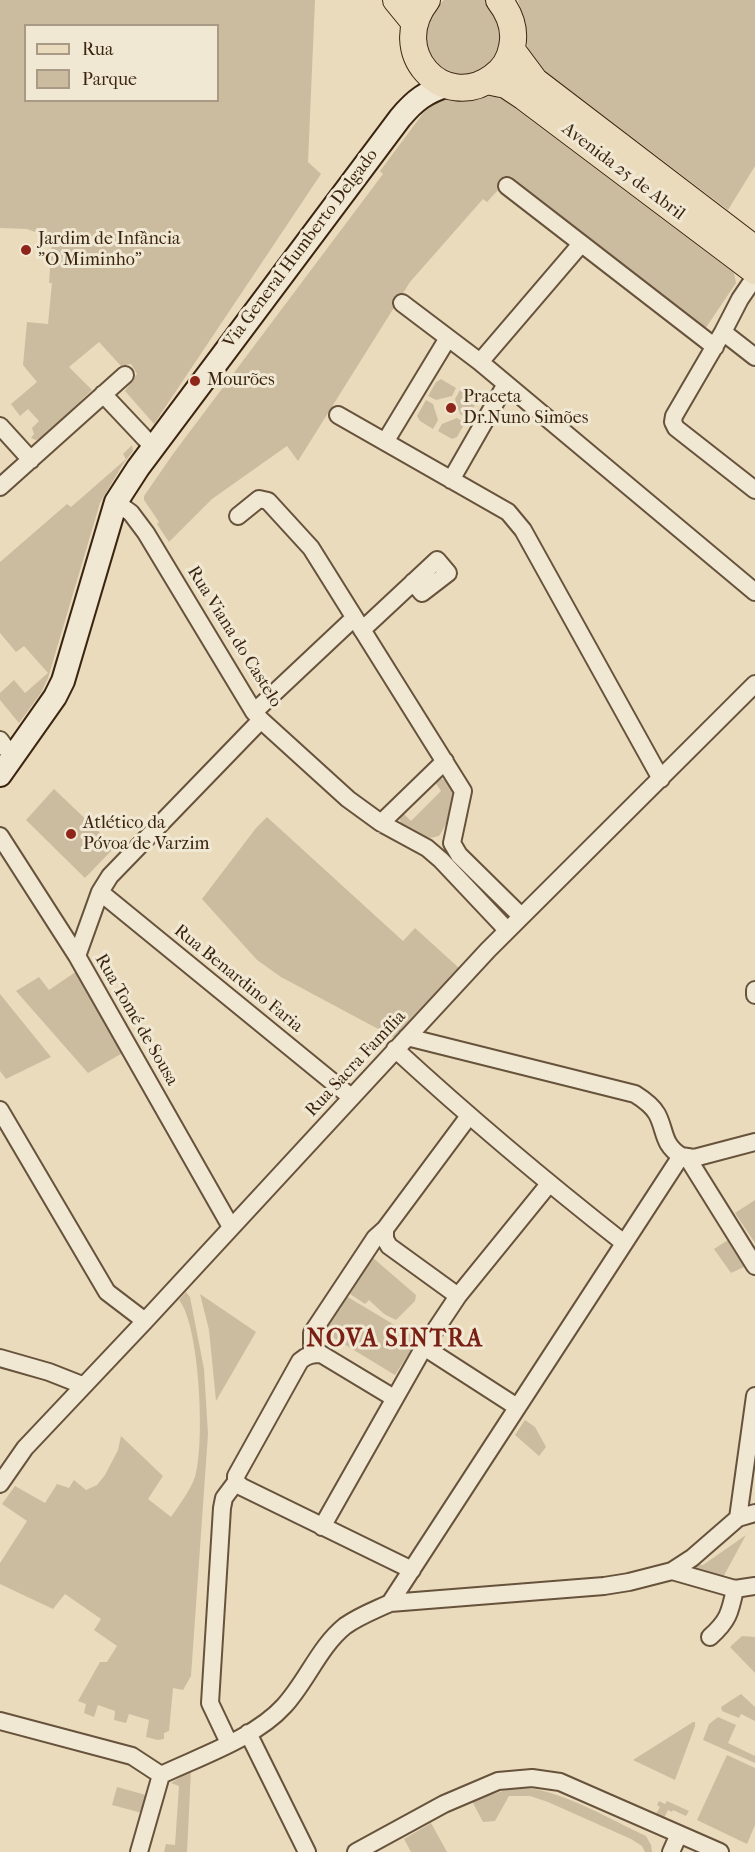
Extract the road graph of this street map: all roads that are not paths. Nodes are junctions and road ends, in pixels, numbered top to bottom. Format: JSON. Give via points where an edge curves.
{"nodes":[{"id":1,"x":396,"y":0,"type":"edge"},
{"id":2,"x":427,"y":0,"type":"edge"},
{"id":3,"x":505,"y":4,"type":"edge"},
{"id":4,"x":414,"y":22,"type":"junction"},
{"id":5,"x":512,"y":50,"type":"junction"},
{"id":6,"x":418,"y":61,"type":"junction"},
{"id":7,"x":488,"y":81,"type":"junction"},
{"id":8,"x":448,"y":85,"type":"junction"},
{"id":9,"x":411,"y":105,"type":"junction"},
{"id":10,"x":507,"y":186,"type":"dead end"},
{"id":11,"x":581,"y":244,"type":"junction"},
{"id":12,"x":755,"y":249,"type":"edge"},
{"id":13,"x":755,"y":271,"type":"edge"},
{"id":14,"x":755,"y":277,"type":"edge"},
{"id":15,"x":402,"y":303,"type":"dead end"},
{"id":16,"x":448,"y":338,"type":"junction"},
{"id":17,"x":719,"y":339,"type":"junction"},
{"id":18,"x":755,"y":357,"type":"edge"},
{"id":19,"x":480,"y":362,"type":"junction"},
{"id":20,"x":125,"y":375,"type":"dead end"},
{"id":21,"x":506,"y":384,"type":"junction"},
{"id":22,"x":103,"y":394,"type":"junction"},
{"id":23,"x":338,"y":415,"type":"dead end"},
{"id":24,"x":0,"y":426,"type":"edge"},
{"id":25,"x":385,"y":442,"type":"junction"},
{"id":26,"x":153,"y":447,"type":"junction"},
{"id":27,"x":31,"y":460,"type":"junction"},
{"id":28,"x":451,"y":480,"type":"junction"},
{"id":29,"x":0,"y":487,"type":"edge"},
{"id":30,"x":755,"y":490,"type":"edge"},
{"id":31,"x":116,"y":502,"type":"junction"},
{"id":32,"x":238,"y":516,"type":"dead end"},
{"id":33,"x":414,"y":582,"type":"dead end"},
{"id":34,"x":755,"y":592,"type":"edge"},
{"id":35,"x":358,"y":624,"type":"junction"},
{"id":36,"x":755,"y":684,"type":"edge"},
{"id":37,"x":258,"y":716,"type":"junction"},
{"id":38,"x":4,"y":758,"type":"edge"},
{"id":39,"x":445,"y":761,"type":"junction"},
{"id":40,"x":661,"y":779,"type":"junction"},
{"id":41,"x":381,"y":823,"type":"junction"},
{"id":42,"x":0,"y":836,"type":"edge"},
{"id":43,"x":456,"y":849,"type":"junction"},
{"id":44,"x":444,"y":864,"type":"junction"},
{"id":45,"x":100,"y":892,"type":"junction"},
{"id":46,"x":521,"y":916,"type":"junction"},
{"id":47,"x":507,"y":930,"type":"junction"},
{"id":48,"x":77,"y":956,"type":"junction"},
{"id":49,"x":755,"y":990,"type":"edge"},
{"id":50,"x":755,"y":995,"type":"edge"},
{"id":51,"x":407,"y":1037,"type":"junction"},
{"id":52,"x":395,"y":1049,"type":"junction"},
{"id":53,"x":351,"y":1097,"type":"junction"},
{"id":54,"x":0,"y":1110,"type":"edge"},
{"id":55,"x":469,"y":1116,"type":"junction"},
{"id":56,"x":755,"y":1142,"type":"edge"},
{"id":57,"x":684,"y":1156,"type":"junction"},
{"id":58,"x":549,"y":1184,"type":"junction"},
{"id":59,"x":231,"y":1227,"type":"junction"},
{"id":60,"x":385,"y":1229,"type":"junction"},
{"id":61,"x":624,"y":1243,"type":"junction"},
{"id":62,"x":755,"y":1266,"type":"edge"},
{"id":63,"x":458,"y":1296,"type":"junction"},
{"id":64,"x":145,"y":1322,"type":"junction"},
{"id":65,"x":424,"y":1347,"type":"junction"},
{"id":66,"x":312,"y":1354,"type":"junction"},
{"id":67,"x":0,"y":1358,"type":"edge"},
{"id":68,"x":82,"y":1385,"type":"junction"},
{"id":69,"x":755,"y":1396,"type":"edge"},
{"id":70,"x":394,"y":1398,"type":"junction"},
{"id":71,"x":517,"y":1407,"type":"junction"},
{"id":72,"x":236,"y":1482,"type":"junction"},
{"id":73,"x":0,"y":1484,"type":"edge"},
{"id":74,"x":755,"y":1513,"type":"edge"},
{"id":75,"x":738,"y":1518,"type":"junction"},
{"id":76,"x":322,"y":1527,"type":"junction"},
{"id":77,"x":412,"y":1570,"type":"junction"},
{"id":78,"x":672,"y":1571,"type":"junction"},
{"id":79,"x":755,"y":1586,"type":"edge"},
{"id":80,"x":735,"y":1589,"type":"junction"},
{"id":81,"x":390,"y":1603,"type":"junction"},
{"id":82,"x":710,"y":1637,"type":"dead end"},
{"id":83,"x":0,"y":1721,"type":"edge"},
{"id":84,"x":248,"y":1733,"type":"junction"},
{"id":85,"x":229,"y":1743,"type":"junction"},
{"id":86,"x":168,"y":1771,"type":"junction"},
{"id":87,"x":679,"y":1834,"type":"junction"},
{"id":88,"x":140,"y":1852,"type":"edge"},
{"id":89,"x":307,"y":1852,"type":"edge"},
{"id":90,"x":356,"y":1852,"type":"edge"},
{"id":91,"x":671,"y":1852,"type":"edge"},
{"id":92,"x":720,"y":1852,"type":"edge"}],
"edges":[{"from":1,"to":4,"type":"main road"},
{"from":2,"to":4,"type":"main road"},
{"from":3,"to":5,"type":"main road","via":[[513,24]]},
{"from":4,"to":6,"type":"main road","via":[[413,48]]},
{"from":5,"to":7,"type":"main road","via":[[507,63]]},
{"from":5,"to":12,"type":"main road","name":"Avenida 25 de Abril","via":[[535,81]]},
{"from":6,"to":8,"type":"main road","via":[[426,72]]},
{"from":6,"to":9,"type":"main road","name":"Via General Humberto Delgado","via":[[418,85]]},
{"from":7,"to":8,"type":"main road","via":[[475,86]]},
{"from":7,"to":13,"type":"main road","name":"Avenida 25 de Abril","via":[[506,85],[524,96]]},
{"from":8,"to":9,"type":"main road","name":"Via General Humberto Delgado"},
{"from":9,"to":26,"type":"main road","name":"Via General Humberto Delgado"},
{"from":10,"to":11,"type":"street"},
{"from":11,"to":17,"type":"street"},
{"from":11,"to":19,"type":"street"},
{"from":14,"to":17,"type":"street"},
{"from":15,"to":16,"type":"street"},
{"from":16,"to":19,"type":"street"},
{"from":16,"to":25,"type":"street"},
{"from":17,"to":18,"type":"street"},
{"from":17,"to":30,"type":"street","via":[[673,422]]},
{"from":19,"to":21,"type":"street"},
{"from":20,"to":22,"type":"street"},
{"from":21,"to":28,"type":"street"},
{"from":21,"to":34,"type":"street"},
{"from":22,"to":26,"type":"street"},
{"from":22,"to":27,"type":"street"},
{"from":23,"to":25,"type":"street"},
{"from":24,"to":27,"type":"street"},
{"from":25,"to":28,"type":"street"},
{"from":26,"to":31,"type":"main road","name":"Via General Humberto Delgado"},
{"from":27,"to":29,"type":"street"},
{"from":28,"to":40,"type":"street","via":[[508,512],[523,530]]},
{"from":31,"to":37,"type":"street","name":"Rua Viana do Castelo","via":[[131,513],[146,533]]},
{"from":31,"to":38,"type":"main road","name":"Via General Humberto Delgado","via":[[63,681],[56,697]]},
{"from":32,"to":35,"type":"street","via":[[259,499],[268,501],[311,548]]},
{"from":33,"to":35,"type":"street"},
{"from":35,"to":37,"type":"street"},
{"from":35,"to":39,"type":"street"},
{"from":36,"to":40,"type":"street","name":"Rua Sacra Família"},
{"from":37,"to":41,"type":"street","name":"Rua Viana do Castelo","via":[[348,799]]},
{"from":37,"to":45,"type":"street","via":[[110,876]]},
{"from":39,"to":41,"type":"street"},
{"from":39,"to":43,"type":"street","via":[[463,791]]},
{"from":40,"to":46,"type":"street","name":"Rua Sacra Família"},
{"from":41,"to":44,"type":"street","name":"Rua Viana do Castelo","via":[[427,848]]},
{"from":42,"to":48,"type":"street","name":"Rua Tomé de Sousa"},
{"from":43,"to":44,"type":"street"},
{"from":43,"to":46,"type":"street"},
{"from":44,"to":47,"type":"street","name":"Rua Viana do Castelo"},
{"from":45,"to":48,"type":"street"},
{"from":45,"to":53,"type":"street","name":"Rua Benardino Faria"},
{"from":46,"to":47,"type":"street","name":"Rua Sacra Família"},
{"from":47,"to":51,"type":"street","name":"Rua Sacra Família"},
{"from":48,"to":59,"type":"street","name":"Rua Tomé de Sousa"},
{"from":49,"to":50,"type":"street"},
{"from":51,"to":52,"type":"street","name":"Rua Sacra Família"},
{"from":51,"to":57,"type":"street","via":[[634,1094],[657,1115],[673,1151]]},
{"from":52,"to":53,"type":"street","name":"Rua Sacra Família"},
{"from":52,"to":55,"type":"street"},
{"from":53,"to":59,"type":"street","name":"Rua Sacra Família"},
{"from":54,"to":64,"type":"street","via":[[107,1292]]},
{"from":55,"to":58,"type":"street"},
{"from":55,"to":60,"type":"street"},
{"from":56,"to":57,"type":"street","via":[[694,1158]]},
{"from":57,"to":61,"type":"street"},
{"from":57,"to":62,"type":"street"},
{"from":58,"to":61,"type":"street"},
{"from":58,"to":63,"type":"street"},
{"from":59,"to":64,"type":"street","name":"Rua Sacra Família"},
{"from":60,"to":63,"type":"street","via":[[389,1246]]},
{"from":60,"to":66,"type":"street","via":[[375,1238],[312,1334]]},
{"from":61,"to":71,"type":"street"},
{"from":63,"to":65,"type":"street"},
{"from":64,"to":68,"type":"street","name":"Rua Sacra Família"},
{"from":65,"to":70,"type":"street"},
{"from":65,"to":71,"type":"street"},
{"from":66,"to":70,"type":"street","via":[[321,1354]]},
{"from":66,"to":72,"type":"street","via":[[300,1361],[238,1470]]},
{"from":67,"to":68,"type":"street"},
{"from":68,"to":73,"type":"street","name":"Rua Sacra Família","via":[[25,1448]]},
{"from":69,"to":75,"type":"street"},
{"from":70,"to":76,"type":"street"},
{"from":71,"to":77,"type":"street"},
{"from":72,"to":76,"type":"street"},
{"from":72,"to":85,"type":"street","via":[[222,1508],[210,1703]]},
{"from":74,"to":75,"type":"street"},
{"from":75,"to":78,"type":"street"},
{"from":76,"to":77,"type":"street"},
{"from":77,"to":81,"type":"street"},
{"from":78,"to":80,"type":"street"},
{"from":78,"to":81,"type":"street","via":[[604,1586]]},
{"from":79,"to":80,"type":"street"},
{"from":80,"to":82,"type":"street","via":[[724,1625]]},
{"from":81,"to":84,"type":"street","via":[[345,1627],[285,1706]]},
{"from":83,"to":86,"type":"street","via":[[132,1756]]},
{"from":84,"to":85,"type":"street"},
{"from":84,"to":89,"type":"street"},
{"from":85,"to":86,"type":"street"},
{"from":86,"to":88,"type":"street"},
{"from":87,"to":90,"type":"street","via":[[560,1782],[532,1778],[498,1781],[444,1804]]},
{"from":87,"to":91,"type":"street"},
{"from":87,"to":92,"type":"street"}]}
